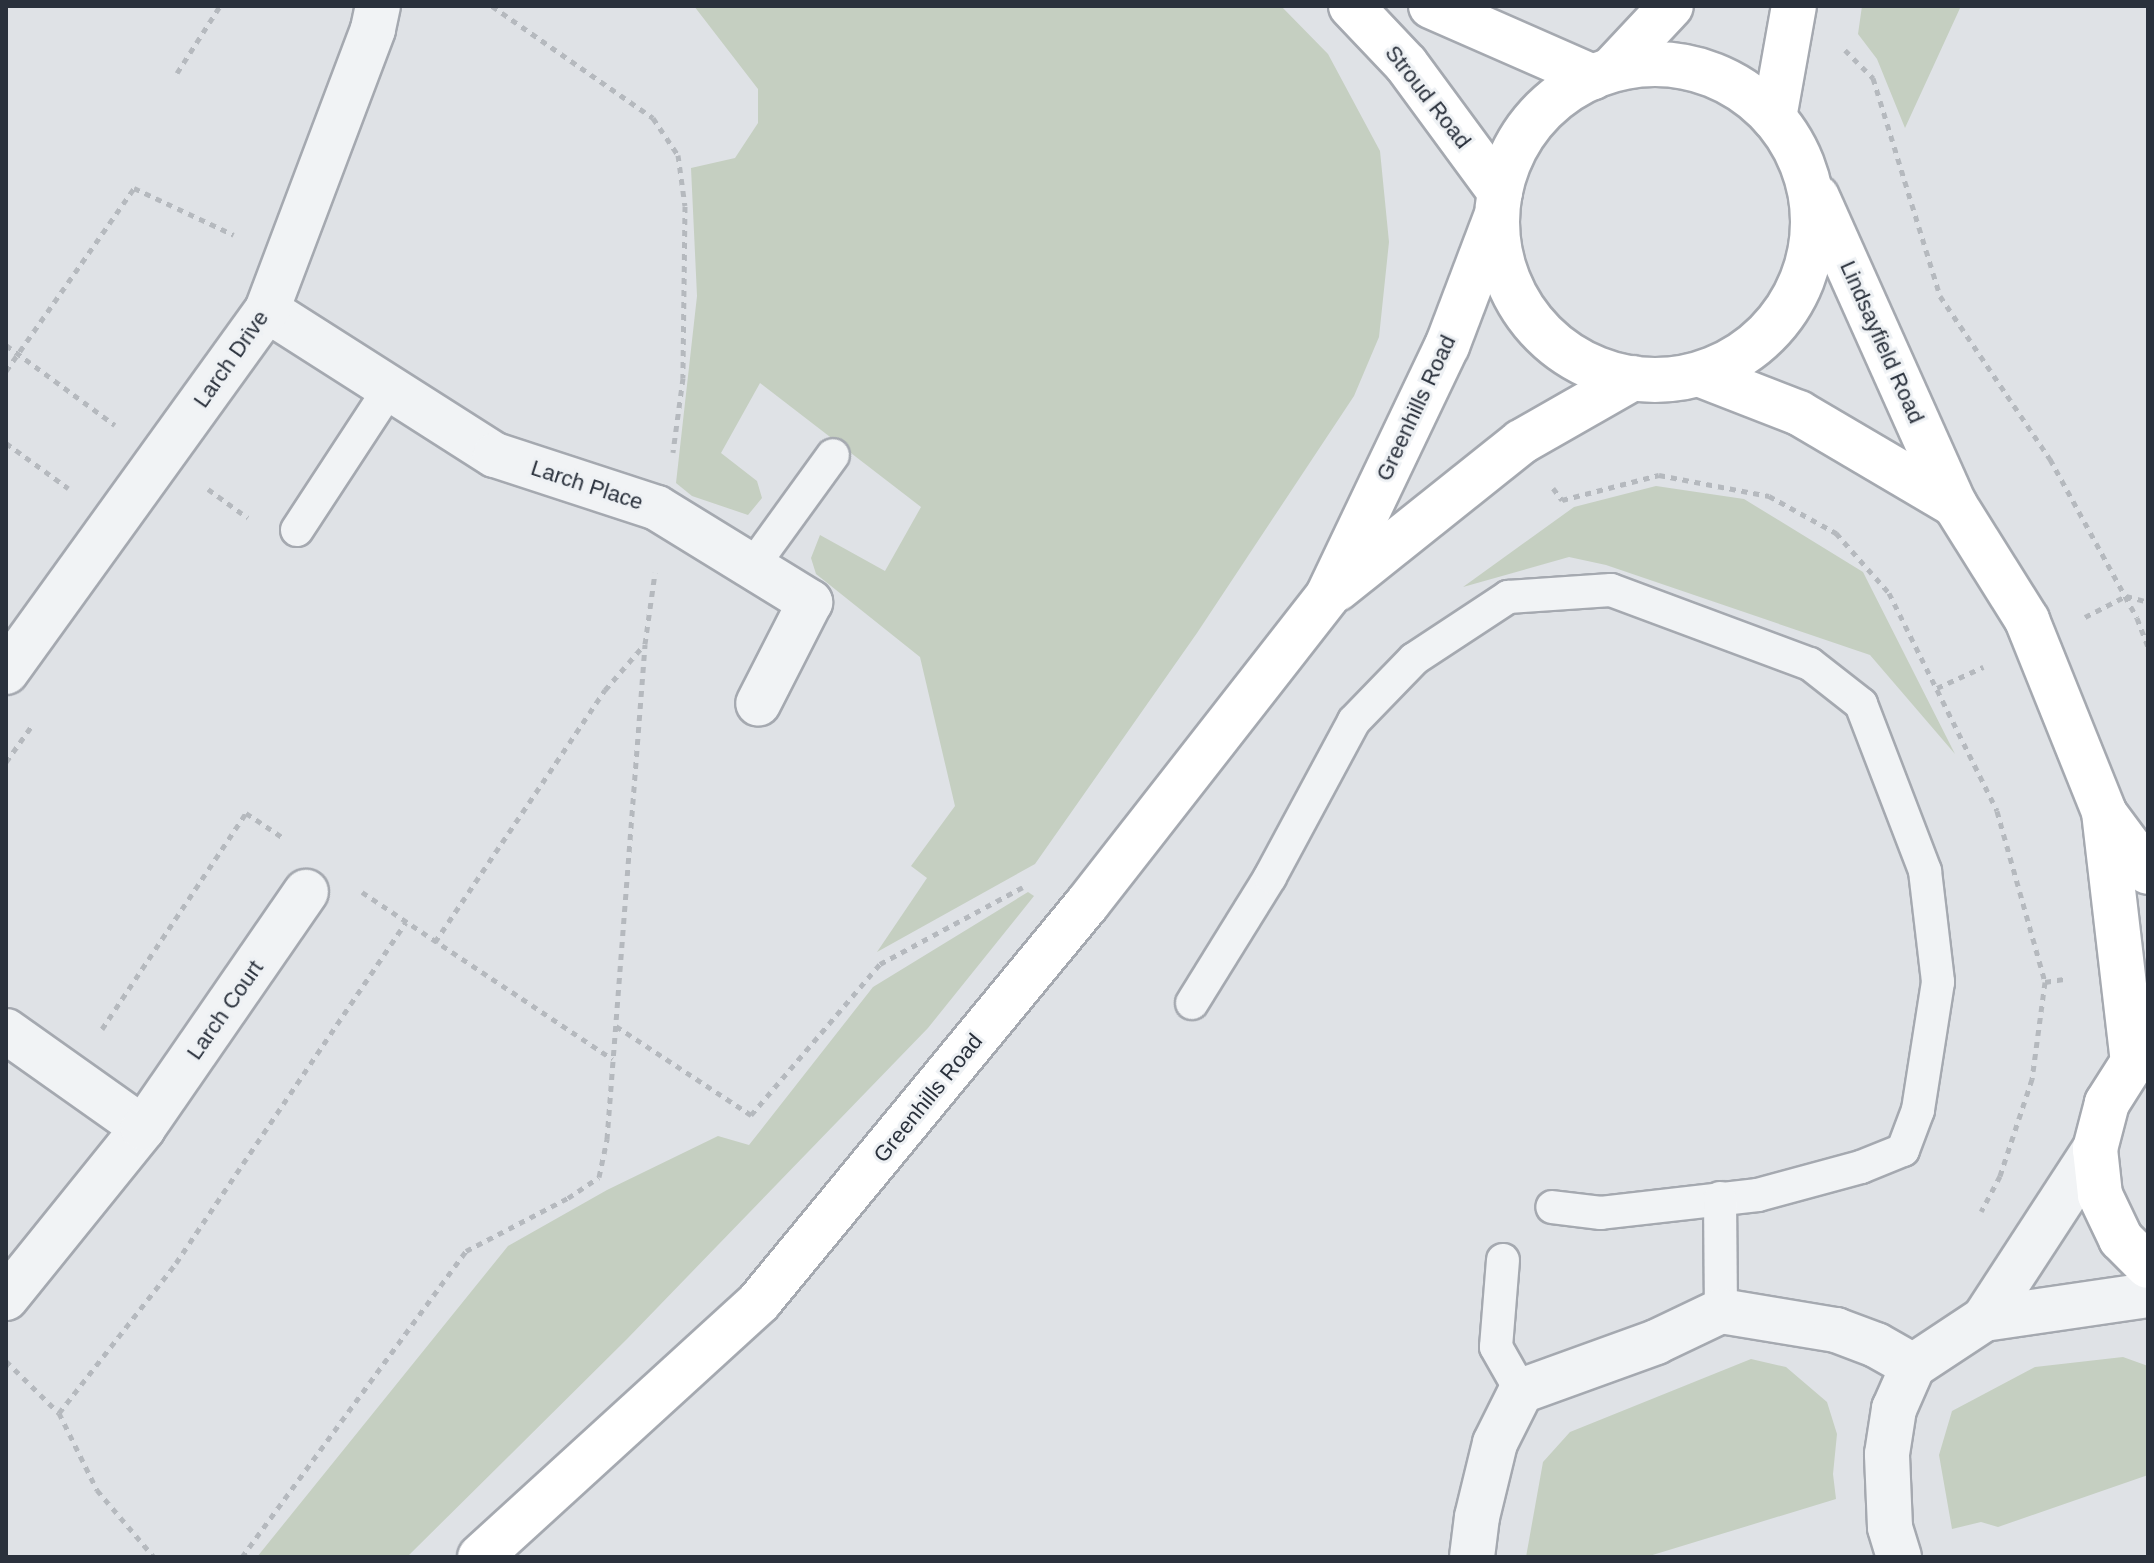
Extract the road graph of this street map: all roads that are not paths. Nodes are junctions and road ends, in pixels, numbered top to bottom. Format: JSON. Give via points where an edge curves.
{"nodes":[{"id":1,"x":378,"y":6,"type":"edge"},
{"id":2,"x":1351,"y":6,"type":"edge"},
{"id":3,"x":1431,"y":6,"type":"edge"},
{"id":4,"x":1671,"y":6,"type":"edge"},
{"id":5,"x":1794,"y":6,"type":"edge"},
{"id":6,"x":1602,"y":73,"type":"junction"},
{"id":7,"x":1774,"y":118,"type":"junction"},
{"id":8,"x":1809,"y":180,"type":"junction"},
{"id":9,"x":1498,"y":205,"type":"junction"},
{"id":10,"x":267,"y":310,"type":"junction"},
{"id":11,"x":1701,"y":375,"type":"junction"},
{"id":12,"x":1633,"y":378,"type":"junction"},
{"id":13,"x":390,"y":388,"type":"junction"},
{"id":14,"x":833,"y":455,"type":"dead end"},
{"id":15,"x":1955,"y":505,"type":"junction"},
{"id":16,"x":297,"y":530,"type":"dead end"},
{"id":17,"x":752,"y":567,"type":"junction"},
{"id":18,"x":1328,"y":595,"type":"junction"},
{"id":19,"x":6,"y":672,"type":"edge"},
{"id":20,"x":758,"y":704,"type":"dead end"},
{"id":21,"x":2104,"y":812,"type":"junction"},
{"id":22,"x":2148,"y":872,"type":"edge"},
{"id":23,"x":306,"y":892,"type":"dead end"},
{"id":24,"x":1192,"y":1003,"type":"dead end"},
{"id":25,"x":6,"y":1031,"type":"edge"},
{"id":26,"x":2140,"y":1057,"type":"edge"},
{"id":27,"x":143,"y":1128,"type":"junction"},
{"id":28,"x":2095,"y":1149,"type":"junction"},
{"id":29,"x":1720,"y":1198,"type":"junction"},
{"id":30,"x":1552,"y":1207,"type":"dead end"},
{"id":31,"x":1503,"y":1260,"type":"dead end"},
{"id":32,"x":2148,"y":1266,"type":"edge"},
{"id":33,"x":2148,"y":1295,"type":"edge"},
{"id":34,"x":6,"y":1298,"type":"edge"},
{"id":35,"x":1721,"y":1311,"type":"junction"},
{"id":36,"x":1984,"y":1319,"type":"junction"},
{"id":37,"x":1913,"y":1366,"type":"junction"},
{"id":38,"x":1521,"y":1391,"type":"junction"},
{"id":39,"x":480,"y":1557,"type":"edge"},
{"id":40,"x":1472,"y":1557,"type":"edge"},
{"id":41,"x":1899,"y":1557,"type":"edge"}],
"edges":[{"from":1,"to":10,"type":"street","name":"Larch Drive"},
{"from":2,"to":9,"type":"street","name":"Stroud Road","via":[[1406,64]]},
{"from":3,"to":6,"type":"street"},
{"from":4,"to":6,"type":"street"},
{"from":5,"to":7,"type":"street"},
{"from":6,"to":7,"type":"street","name":"Lindsayfield Road","via":[[1666,63],[1720,76],[1760,102]]},
{"from":6,"to":9,"type":"street","name":"Greenhills Road","via":[[1563,93],[1527,127],[1505,170]]},
{"from":7,"to":8,"type":"street","name":"Lindsayfield Road","via":[[1790,137]]},
{"from":8,"to":11,"type":"street","via":[[1814,227],[1806,273],[1787,314],[1747,352]]},
{"from":8,"to":15,"type":"street","name":"Lindsayfield Road"},
{"from":9,"to":12,"type":"street","via":[[1502,265],[1522,310],[1554,346],[1599,372]]},
{"from":9,"to":18,"type":"street","name":"Greenhills Road","via":[[1447,346]]},
{"from":10,"to":13,"type":"street","name":"Larch Place"},
{"from":10,"to":19,"type":"street","name":"Larch Drive"},
{"from":11,"to":12,"type":"street","via":[[1650,382]]},
{"from":11,"to":15,"type":"street","name":"Lindsayfield Road","via":[[1799,413]]},
{"from":12,"to":18,"type":"street","name":"Greenhills Road","via":[[1521,442]]},
{"from":13,"to":16,"type":"lane"},
{"from":13,"to":17,"type":"street","name":"Larch Place","via":[[495,455],[664,513]]},
{"from":14,"to":17,"type":"lane"},
{"from":15,"to":21,"type":"street","name":"Lindsayfield Road","via":[[2027,620]]},
{"from":17,"to":20,"type":"street","name":"Larch Place","via":[[810,602]]},
{"from":18,"to":39,"type":"street","name":"Greenhills Road","via":[[1087,904],[759,1302]]},
{"from":21,"to":22,"type":"street","name":"Lindsayfield Road"},
{"from":21,"to":26,"type":"street","name":"Lindsayfield Road"},
{"from":23,"to":27,"type":"street","name":"Larch Court"},
{"from":24,"to":29,"type":"lane","via":[[1270,877],[1354,721],[1414,659],[1508,597],[1611,590],[1810,664],[1861,704],[1925,871],[1938,982],[1918,1110],[1903,1150],[1758,1195]]},
{"from":25,"to":27,"type":"street"},
{"from":26,"to":28,"type":"street","via":[[2107,1103]]},
{"from":27,"to":34,"type":"street","name":"Larch Court"},
{"from":28,"to":32,"type":"street","via":[[2100,1195],[2121,1239]]},
{"from":28,"to":36,"type":"street"},
{"from":29,"to":30,"type":"lane","via":[[1601,1213]]},
{"from":29,"to":35,"type":"lane"},
{"from":31,"to":38,"type":"lane","via":[[1496,1347]]},
{"from":33,"to":36,"type":"street"},
{"from":35,"to":37,"type":"street","via":[[1836,1330]]},
{"from":35,"to":38,"type":"street","via":[[1656,1342]]},
{"from":36,"to":37,"type":"street"},
{"from":37,"to":41,"type":"street","via":[[1894,1409],[1887,1454],[1890,1527]]},
{"from":38,"to":40,"type":"street","via":[[1495,1443]]}]}
